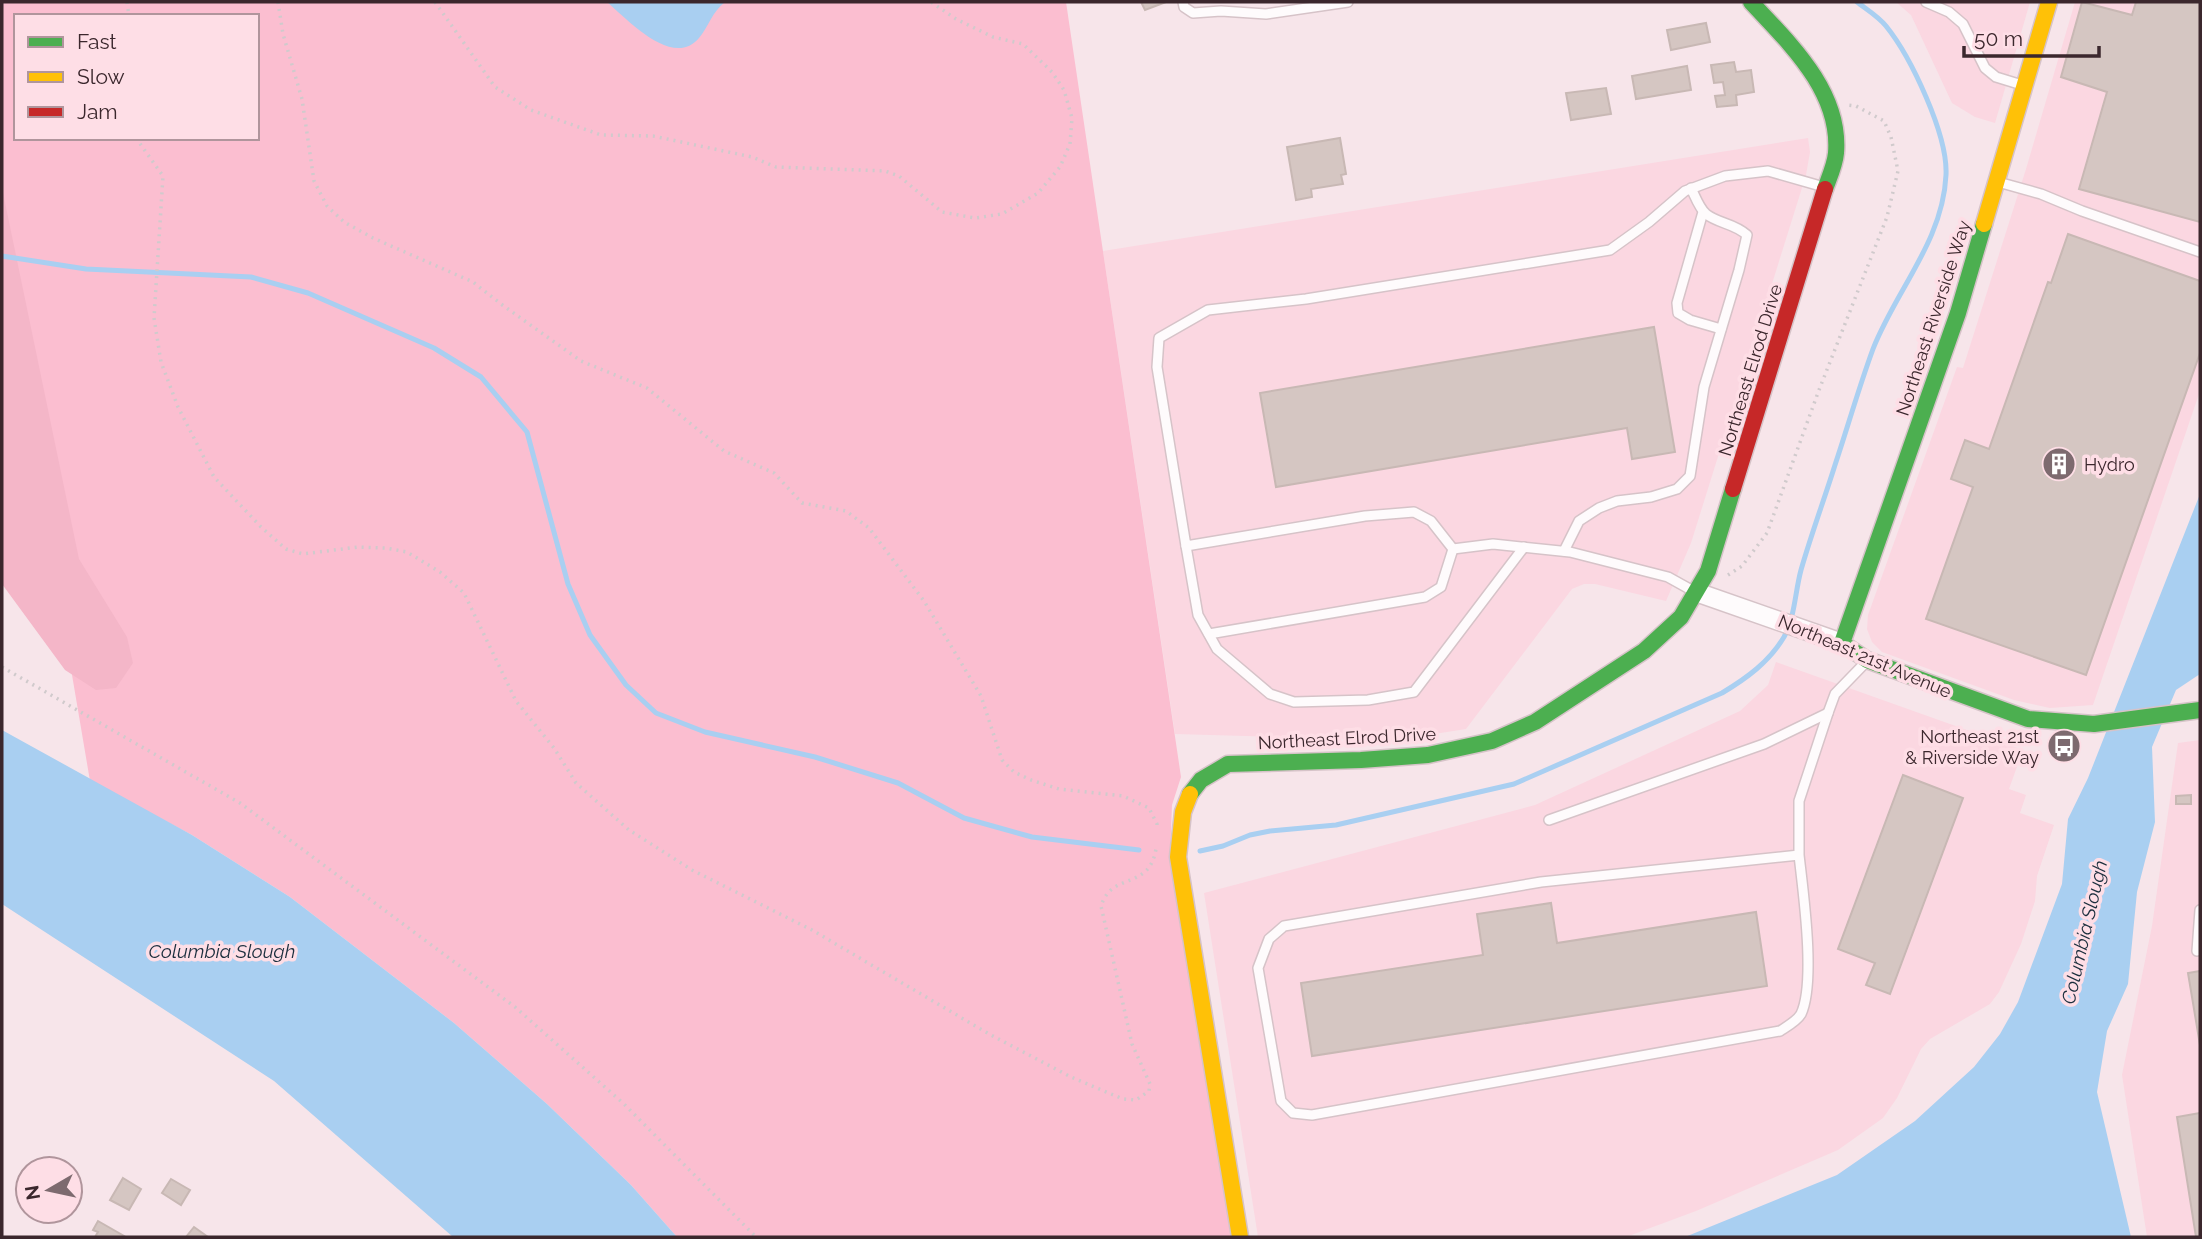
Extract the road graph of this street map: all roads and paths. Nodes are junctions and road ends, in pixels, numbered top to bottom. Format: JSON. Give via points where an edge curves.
{"nodes":[{"id":1,"x":278,"y":2,"type":"edge"},
{"id":2,"x":435,"y":2,"type":"edge"},
{"id":3,"x":931,"y":2,"type":"edge"},
{"id":4,"x":1183,"y":2,"type":"edge"},
{"id":5,"x":1348,"y":2,"type":"edge"},
{"id":6,"x":1751,"y":2,"type":"edge"},
{"id":7,"x":1926,"y":2,"type":"edge"},
{"id":8,"x":2049,"y":2,"type":"edge"},
{"id":9,"x":1219,"y":6,"type":"edge"},
{"id":10,"x":2025,"y":86,"type":"junction"},
{"id":11,"x":1829,"y":107,"type":"junction"},
{"id":12,"x":137,"y":140,"type":"edge"},
{"id":13,"x":1997,"y":182,"type":"junction"},
{"id":14,"x":1825,"y":187,"type":"junction"},
{"id":15,"x":1691,"y":188,"type":"junction"},
{"id":16,"x":1703,"y":212,"type":"junction"},
{"id":17,"x":2200,"y":252,"type":"edge"},
{"id":18,"x":1721,"y":329,"type":"junction"},
{"id":19,"x":1185,"y":546,"type":"junction"},
{"id":20,"x":1524,"y":547,"type":"junction"},
{"id":21,"x":1453,"y":550,"type":"junction"},
{"id":22,"x":1564,"y":551,"type":"junction"},
{"id":23,"x":1728,"y":575,"type":"dead end"},
{"id":24,"x":1696,"y":593,"type":"junction"},
{"id":25,"x":1209,"y":634,"type":"junction"},
{"id":26,"x":1842,"y":643,"type":"junction"},
{"id":27,"x":1867,"y":660,"type":"junction"},
{"id":28,"x":2,"y":667,"type":"edge"},
{"id":29,"x":2200,"y":710,"type":"edge"},
{"id":30,"x":1828,"y":713,"type":"junction"},
{"id":31,"x":1549,"y":820,"type":"dead end"},
{"id":32,"x":1157,"y":832,"type":"dead end"},
{"id":33,"x":1157,"y":841,"type":"dead end"},
{"id":34,"x":1799,"y":855,"type":"junction"},
{"id":35,"x":2200,"y":910,"type":"edge"},
{"id":36,"x":2197,"y":951,"type":"dead end"},
{"id":37,"x":757,"y":1237,"type":"edge"},
{"id":38,"x":1240,"y":1237,"type":"edge"}],
"edges":[{"from":1,"to":32,"type":"path","via":[[302,99],[314,181],[327,206],[373,238],[474,282],[582,361],[647,388],[724,451],[774,473],[802,503],[846,511],[869,528],[924,601],[981,696],[1002,760],[1031,780],[1059,789],[1123,796],[1149,808]]},
{"from":2,"to":3,"type":"path","via":[[495,87],[531,110],[601,135],[653,136],[752,157],[776,167],[885,171],[899,176],[942,212],[975,218],[1002,214],[1038,193],[1060,167],[1070,144],[1072,118],[1064,90],[1023,44],[993,37]]},
{"from":4,"to":9,"type":"lane","via":[[1193,13]]},
{"from":5,"to":9,"type":"lane","via":[[1266,14]]},
{"from":6,"to":11,"type":"street","name":"Northeast Elrod Drive","via":[[1799,56]]},
{"from":7,"to":10,"type":"lane","via":[[1963,24],[1985,68],[1996,77]]},
{"from":8,"to":10,"type":"street","name":"Northeast Riverside Way"},
{"from":10,"to":13,"type":"street","name":"Northeast Riverside Way"},
{"from":11,"to":14,"type":"street","name":"Northeast Elrod Drive","via":[[1836,154]]},
{"from":11,"to":23,"type":"path","via":[[1856,106],[1884,121],[1898,171],[1887,217],[1773,520],[1742,566]]},
{"from":12,"to":33,"type":"path","via":[[163,176],[154,318],[161,362],[214,477],[286,549],[303,554],[386,548],[407,552],[440,572],[464,593],[516,701],[576,783],[629,830],[692,870],[812,930],[1000,1040],[1071,1077],[1136,1100],[1149,1091],[1150,1084],[1132,1044],[1101,906],[1112,887],[1145,873],[1154,859]]},
{"from":13,"to":17,"type":"lane"},
{"from":13,"to":26,"type":"street","name":"Northeast Riverside Way","via":[[1931,394]]},
{"from":14,"to":15,"type":"lane","via":[[1768,171],[1725,176]]},
{"from":14,"to":24,"type":"street","name":"Northeast Elrod Drive","via":[[1708,571]]},
{"from":15,"to":16,"type":"lane"},
{"from":15,"to":19,"type":"lane","via":[[1610,250],[1306,299],[1208,310],[1159,338],[1157,368]]},
{"from":16,"to":18,"type":"lane","via":[[1747,235]]},
{"from":16,"to":18,"type":"lane","via":[[1678,313]]},
{"from":18,"to":22,"type":"lane","via":[[1704,387],[1690,476],[1677,489],[1599,508],[1579,521]]},
{"from":19,"to":21,"type":"lane","via":[[1414,512],[1432,521]]},
{"from":19,"to":25,"type":"lane","via":[[1198,615]]},
{"from":20,"to":21,"type":"lane","via":[[1493,544]]},
{"from":20,"to":22,"type":"lane"},
{"from":20,"to":25,"type":"lane","via":[[1413,692],[1294,702],[1270,694],[1238,669]]},
{"from":21,"to":25,"type":"lane","via":[[1441,587],[1424,597]]},
{"from":22,"to":24,"type":"lane","via":[[1668,577]]},
{"from":24,"to":26,"type":"street","name":"Northeast 21st Avenue"},
{"from":24,"to":38,"type":"street","name":"Northeast Elrod Drive","via":[[1682,616],[1644,652],[1543,717],[1493,741],[1425,755],[1228,764],[1190,790],[1184,801],[1178,857]]},
{"from":26,"to":27,"type":"street","name":"Northeast 21st Avenue"},
{"from":27,"to":29,"type":"street","name":"Northeast 21st Avenue","via":[[2006,712],[2054,723],[2103,724]]},
{"from":27,"to":30,"type":"lane","via":[[1835,694]]},
{"from":28,"to":37,"type":"path","via":[[240,803],[515,1007],[624,1104]]},
{"from":30,"to":31,"type":"lane","via":[[1764,744]]},
{"from":30,"to":34,"type":"lane","via":[[1799,802]]},
{"from":34,"to":34,"type":"lane","via":[[1541,882],[1284,926],[1269,939],[1258,968],[1281,1101],[1293,1113],[1312,1115],[1780,1031],[1800,1016],[1807,992]]},
{"from":35,"to":36,"type":"lane"}]}
